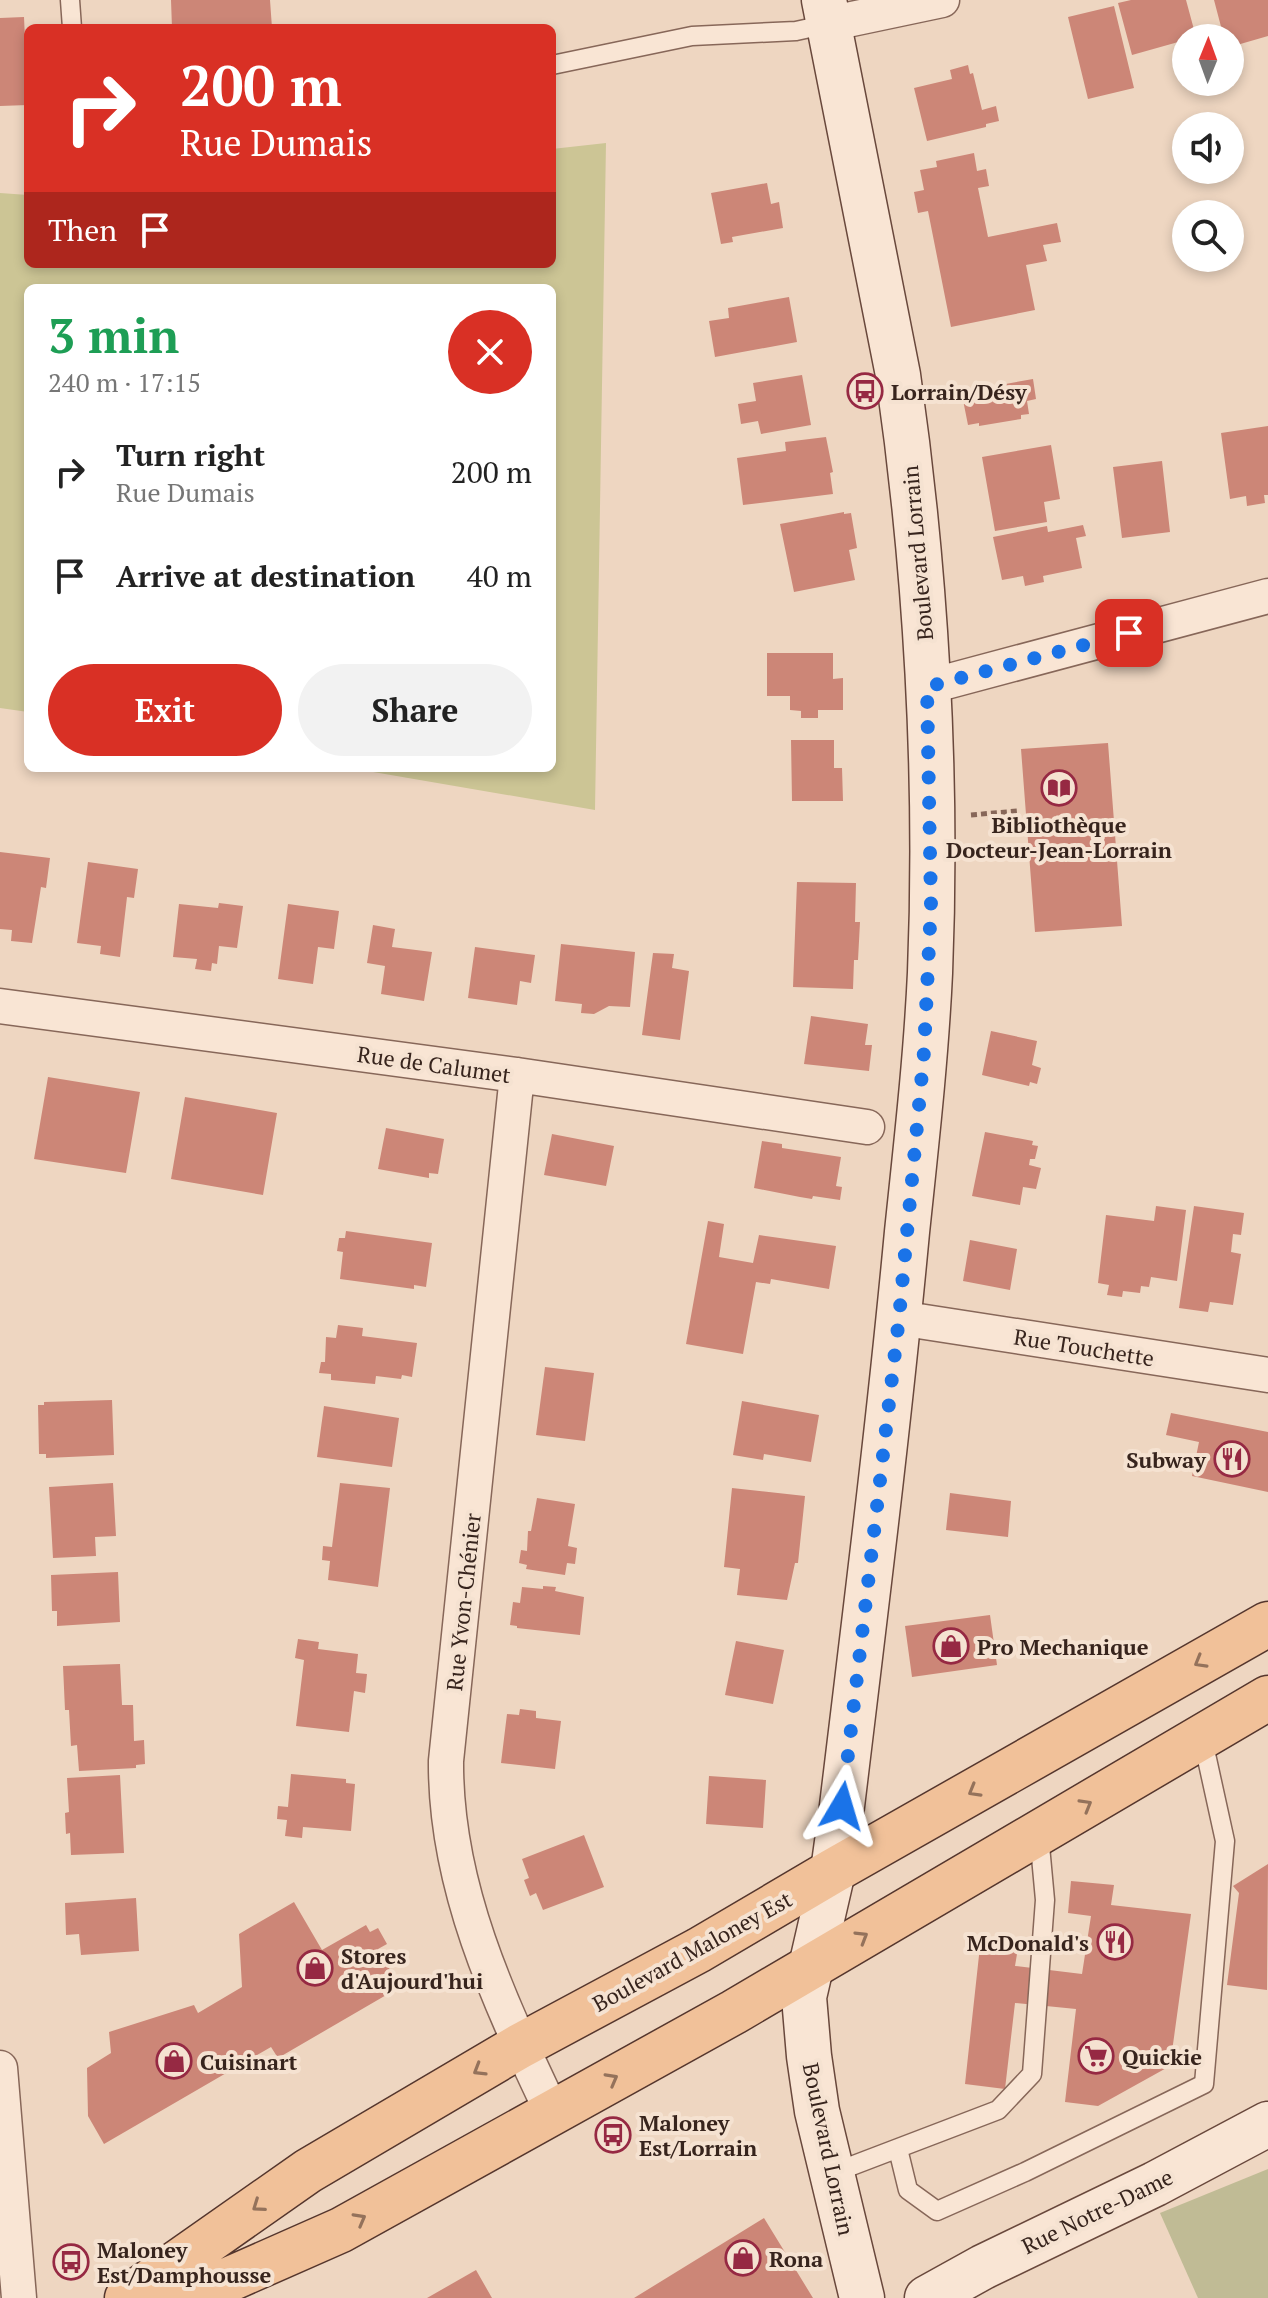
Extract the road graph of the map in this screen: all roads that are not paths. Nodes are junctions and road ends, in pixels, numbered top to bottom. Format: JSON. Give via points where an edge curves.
{"nodes":[{"id":1,"x":70,"y":0,"type":"edge"},
{"id":2,"x":942,"y":0,"type":"edge"},
{"id":3,"x":826,"y":12,"type":"edge"},
{"id":4,"x":72,"y":24,"type":"edge"},
{"id":5,"x":556,"y":64,"type":"edge"},
{"id":6,"x":1268,"y":596,"type":"edge"},
{"id":7,"x":927,"y":687,"type":"junction"},
{"id":8,"x":0,"y":1006,"type":"edge"},
{"id":9,"x":517,"y":1075,"type":"junction"},
{"id":10,"x":867,"y":1127,"type":"dead end"},
{"id":11,"x":899,"y":1318,"type":"junction"},
{"id":12,"x":1268,"y":1375,"type":"edge"},
{"id":13,"x":1268,"y":1624,"type":"edge"},
{"id":14,"x":1268,"y":1698,"type":"edge"},
{"id":15,"x":1202,"y":1736,"type":"junction"},
{"id":16,"x":1039,"y":1833,"type":"junction"},
{"id":17,"x":833,"y":1871,"type":"junction"},
{"id":18,"x":809,"y":1968,"type":"junction"},
{"id":19,"x":520,"y":2046,"type":"junction"},
{"id":20,"x":0,"y":2068,"type":"edge"},
{"id":21,"x":552,"y":2112,"type":"junction"},
{"id":22,"x":1268,"y":2124,"type":"edge"},
{"id":23,"x":898,"y":2149,"type":"junction"},
{"id":24,"x":832,"y":2173,"type":"junction"},
{"id":25,"x":19,"y":2298,"type":"edge"},
{"id":26,"x":127,"y":2298,"type":"edge"},
{"id":27,"x":187,"y":2298,"type":"edge"},
{"id":28,"x":862,"y":2298,"type":"edge"},
{"id":29,"x":927,"y":2298,"type":"edge"}],
"edges":[{"from":1,"to":4,"type":"lane"},
{"from":2,"to":3,"type":"street"},
{"from":3,"to":5,"type":"lane","via":[[796,31],[692,36]]},
{"from":3,"to":7,"type":"main road","name":"Boulevard Lorrain","via":[[898,375],[916,518]]},
{"from":6,"to":7,"type":"street"},
{"from":7,"to":11,"type":"main road","name":"Boulevard Lorrain","via":[[930,972]]},
{"from":8,"to":9,"type":"street","name":"Rue de Calumet"},
{"from":9,"to":10,"type":"street","name":"Rue de Calumet"},
{"from":9,"to":19,"type":"street","name":"Rue Yvon-Chénier","via":[[446,1802],[473,1930]]},
{"from":11,"to":12,"type":"street","name":"Rue Touchette"},
{"from":11,"to":17,"type":"main road","name":"Boulevard Lorrain"},
{"from":13,"to":17,"type":"main road","name":"Boulevard Maloney Est","one_way":true},
{"from":14,"to":15,"type":"main road"},
{"from":16,"to":15,"type":"main road","one_way":true},
{"from":15,"to":23,"type":"lane","via":[[1225,1841],[1204,2084],[937,2211],[908,2190]]},
{"from":18,"to":16,"type":"main road","one_way":true},
{"from":16,"to":23,"type":"lane","via":[[1045,1900],[1032,2074],[998,2110]]},
{"from":17,"to":18,"type":"main road","name":"Boulevard Lorrain"},
{"from":17,"to":19,"type":"main road","name":"Boulevard Maloney Est"},
{"from":21,"to":18,"type":"main road","one_way":true},
{"from":18,"to":24,"type":"main road","name":"Boulevard Lorrain","via":[[804,1997],[809,2056]]},
{"from":19,"to":21,"type":"street","name":"Rue Yvon-Chénier"},
{"from":19,"to":26,"type":"main road","name":"Boulevard Maloney Est","one_way":true,"via":[[308,2171]]},
{"from":20,"to":25,"type":"street"},
{"from":27,"to":21,"type":"main road","one_way":true,"via":[[341,2230]]},
{"from":22,"to":29,"type":"main road","name":"Rue Notre-Dame"},
{"from":23,"to":24,"type":"lane"},
{"from":24,"to":28,"type":"main road","name":"Boulevard Lorrain"}]}
